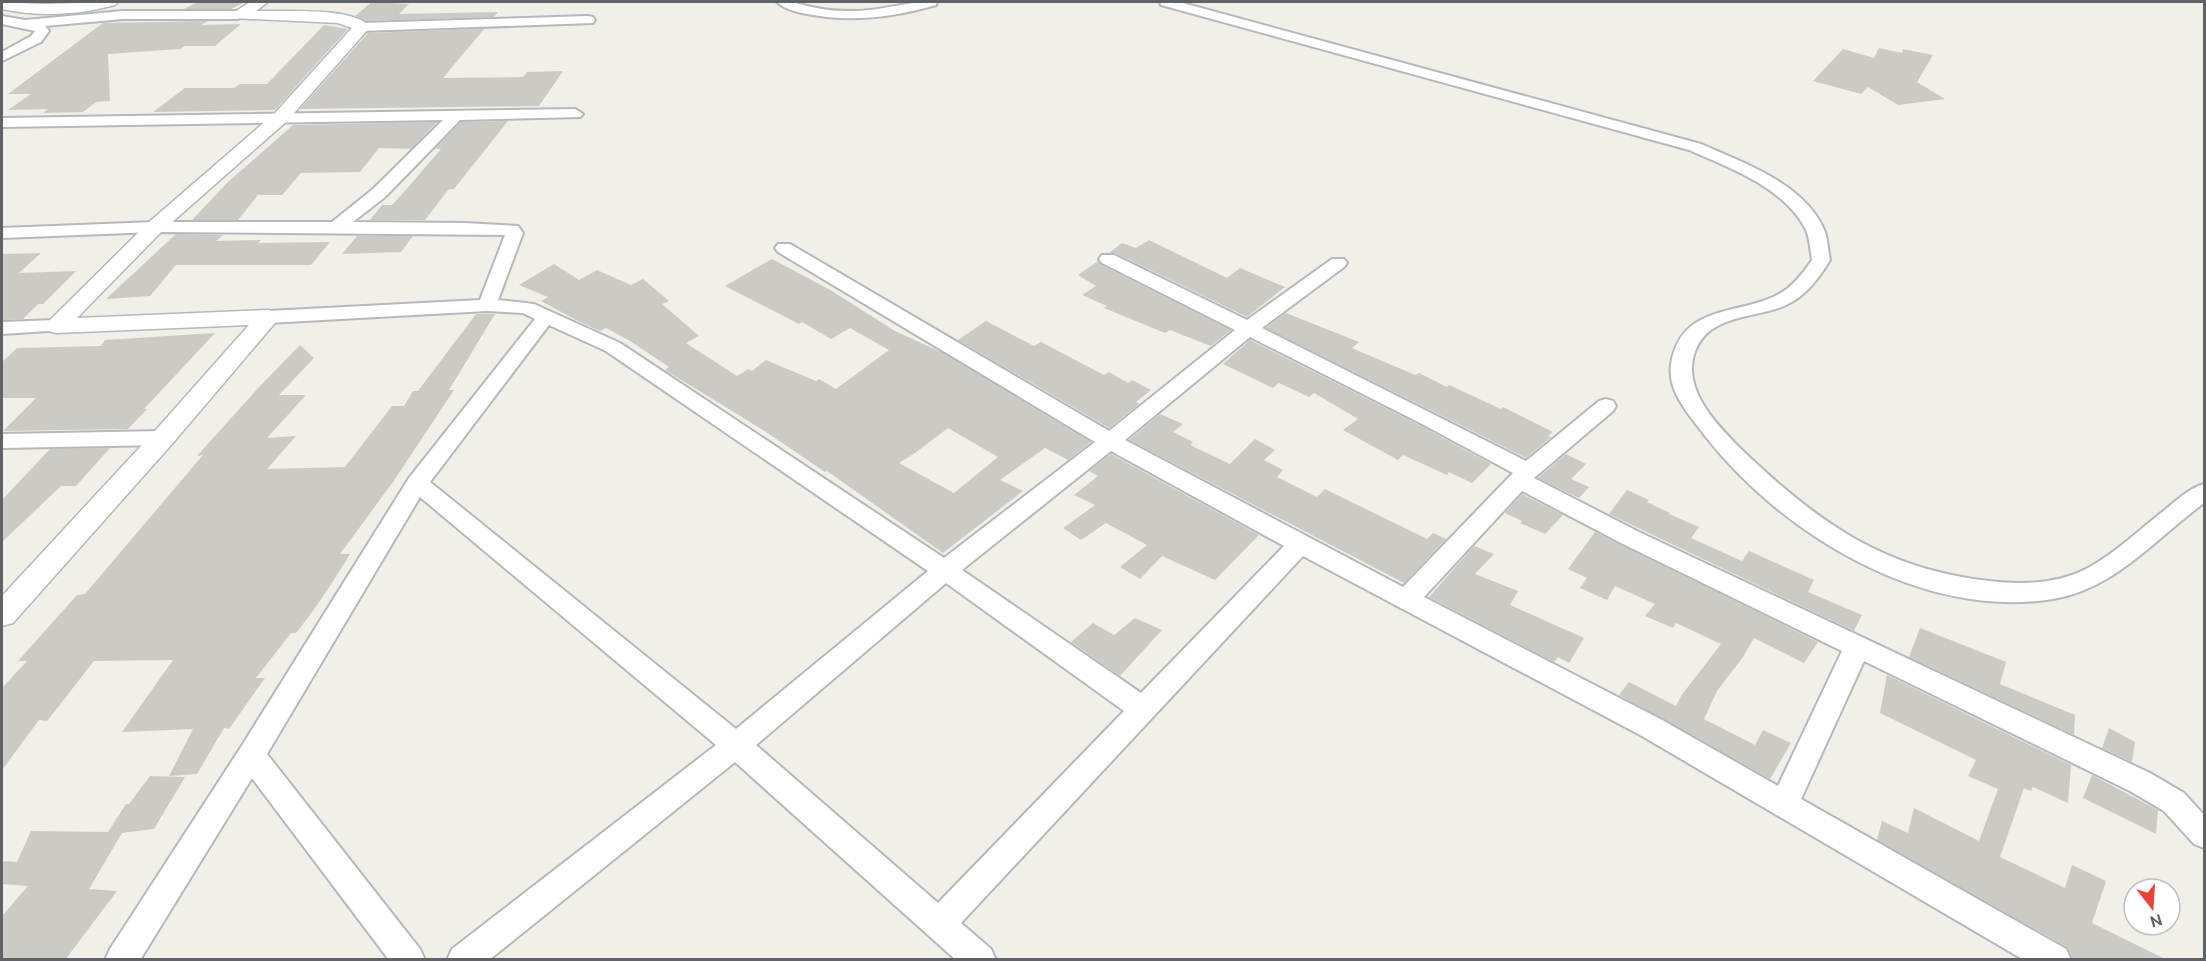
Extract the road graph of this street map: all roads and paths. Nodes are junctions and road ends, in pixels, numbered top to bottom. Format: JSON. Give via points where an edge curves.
{"nodes":[{"id":1,"x":110,"y":2,"type":"edge"},
{"id":2,"x":260,"y":2,"type":"edge"},
{"id":3,"x":783,"y":2,"type":"edge"},
{"id":4,"x":931,"y":2,"type":"edge"},
{"id":5,"x":1166,"y":2,"type":"edge"},
{"id":6,"x":2,"y":4,"type":"edge"},
{"id":7,"x":238,"y":15,"type":"junction"},
{"id":8,"x":2,"y":20,"type":"edge"},
{"id":9,"x":87,"y":20,"type":"junction"},
{"id":10,"x":588,"y":20,"type":"dead end"},
{"id":11,"x":24,"y":24,"type":"junction"},
{"id":12,"x":362,"y":27,"type":"junction"},
{"id":13,"x":36,"y":39,"type":"junction"},
{"id":14,"x":2,"y":57,"type":"edge"},
{"id":15,"x":575,"y":114,"type":"dead end"},
{"id":16,"x":456,"y":116,"type":"junction"},
{"id":17,"x":281,"y":117,"type":"junction"},
{"id":18,"x":2,"y":122,"type":"edge"},
{"id":19,"x":155,"y":227,"type":"junction"},
{"id":20,"x":337,"y":227,"type":"junction"},
{"id":21,"x":2,"y":233,"type":"edge"},
{"id":22,"x":784,"y":248,"type":"dead end"},
{"id":23,"x":1108,"y":259,"type":"dead end"},
{"id":24,"x":1338,"y":263,"type":"dead end"},
{"id":25,"x":487,"y":305,"type":"junction"},
{"id":26,"x":268,"y":317,"type":"junction"},
{"id":27,"x":546,"y":317,"type":"junction"},
{"id":28,"x":56,"y":326,"type":"junction"},
{"id":29,"x":1248,"y":329,"type":"junction"},
{"id":30,"x":6,"y":331,"type":"edge"},
{"id":31,"x":1606,"y":406,"type":"dead end"},
{"id":32,"x":163,"y":438,"type":"junction"},
{"id":33,"x":2,"y":441,"type":"edge"},
{"id":34,"x":1110,"y":441,"type":"junction"},
{"id":35,"x":1524,"y":475,"type":"junction"},
{"id":36,"x":417,"y":483,"type":"junction"},
{"id":37,"x":2205,"y":492,"type":"edge"},
{"id":38,"x":1300,"y":544,"type":"junction"},
{"id":39,"x":945,"y":570,"type":"junction"},
{"id":40,"x":1407,"y":599,"type":"junction"},
{"id":41,"x":2,"y":615,"type":"edge"},
{"id":42,"x":1858,"y":645,"type":"junction"},
{"id":43,"x":1144,"y":710,"type":"junction"},
{"id":44,"x":736,"y":745,"type":"junction"},
{"id":45,"x":251,"y":755,"type":"junction"},
{"id":46,"x":1784,"y":804,"type":"junction"},
{"id":47,"x":2205,"y":835,"type":"edge"},
{"id":48,"x":939,"y":924,"type":"junction"},
{"id":49,"x":122,"y":960,"type":"edge"},
{"id":50,"x":409,"y":960,"type":"edge"},
{"id":51,"x":463,"y":960,"type":"edge"},
{"id":52,"x":980,"y":960,"type":"edge"},
{"id":53,"x":2055,"y":960,"type":"edge"}],
"edges":[{"from":1,"to":6,"type":"street","via":[[61,9]]},
{"from":2,"to":7,"type":"street"},
{"from":3,"to":4,"type":"street","via":[[808,11],[839,15],[874,14]]},
{"from":5,"to":37,"type":"street","via":[[1695,147],[1740,167],[1802,209],[1815,230],[1821,260],[1807,282],[1779,301],[1709,322],[1690,338],[1681,364],[1686,397],[1727,449],[1786,503],[1829,536],[1868,557],[1935,582],[1999,591],[2054,590],[2091,578]]},
{"from":7,"to":9,"type":"street","via":[[123,15]]},
{"from":7,"to":12,"type":"street","via":[[338,18]]},
{"from":8,"to":11,"type":"street"},
{"from":9,"to":11,"type":"street"},
{"from":9,"to":13,"type":"street"},
{"from":10,"to":12,"type":"street"},
{"from":11,"to":13,"type":"street","via":[[41,28]]},
{"from":12,"to":17,"type":"street"},
{"from":13,"to":14,"type":"street"},
{"from":15,"to":16,"type":"street"},
{"from":16,"to":17,"type":"street"},
{"from":16,"to":20,"type":"street","via":[[379,193]]},
{"from":17,"to":18,"type":"street"},
{"from":17,"to":19,"type":"street"},
{"from":19,"to":20,"type":"street"},
{"from":19,"to":21,"type":"street"},
{"from":19,"to":28,"type":"street"},
{"from":20,"to":25,"type":"street","via":[[512,230]]},
{"from":22,"to":34,"type":"street"},
{"from":23,"to":29,"type":"street"},
{"from":24,"to":29,"type":"street"},
{"from":25,"to":26,"type":"street"},
{"from":25,"to":27,"type":"street","via":[[527,308]]},
{"from":26,"to":28,"type":"street"},
{"from":26,"to":32,"type":"street"},
{"from":27,"to":36,"type":"street"},
{"from":27,"to":39,"type":"street","via":[[613,347]]},
{"from":28,"to":30,"type":"street"},
{"from":29,"to":34,"type":"street"},
{"from":29,"to":35,"type":"street","via":[[1432,420]]},
{"from":31,"to":35,"type":"street"},
{"from":32,"to":33,"type":"street"},
{"from":32,"to":41,"type":"street"},
{"from":34,"to":38,"type":"street"},
{"from":34,"to":39,"type":"street"},
{"from":35,"to":40,"type":"street"},
{"from":35,"to":42,"type":"street","via":[[1631,538]]},
{"from":36,"to":44,"type":"street"},
{"from":36,"to":45,"type":"street"},
{"from":38,"to":40,"type":"street"},
{"from":38,"to":43,"type":"street"},
{"from":39,"to":43,"type":"street"},
{"from":39,"to":44,"type":"street"},
{"from":40,"to":46,"type":"street","via":[[1652,728]]},
{"from":42,"to":46,"type":"street"},
{"from":42,"to":47,"type":"street","via":[[2140,782],[2174,802]]},
{"from":43,"to":48,"type":"street"},
{"from":44,"to":48,"type":"street"},
{"from":44,"to":51,"type":"street"},
{"from":45,"to":49,"type":"street"},
{"from":45,"to":50,"type":"street"},
{"from":46,"to":53,"type":"street"},
{"from":48,"to":52,"type":"street"}]}
